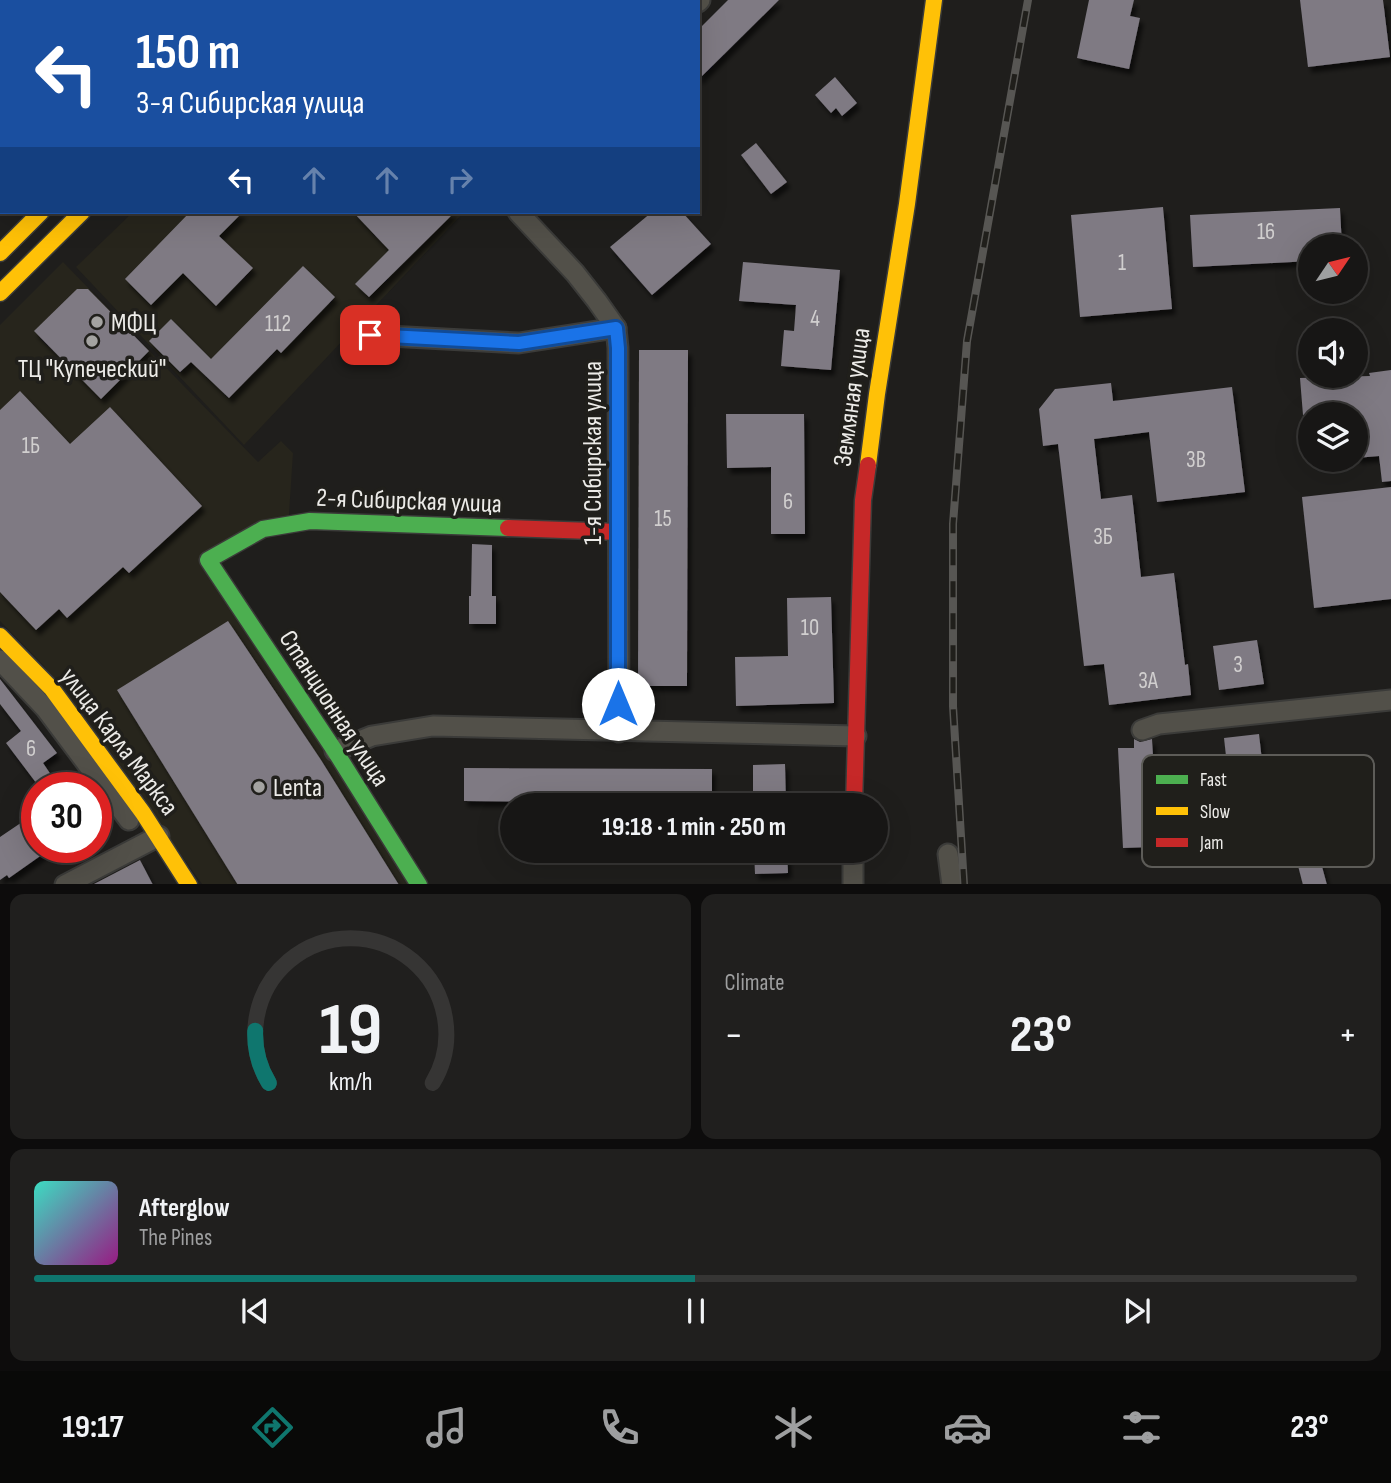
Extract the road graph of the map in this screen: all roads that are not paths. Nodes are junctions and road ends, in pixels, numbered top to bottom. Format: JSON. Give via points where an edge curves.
{"nodes":[{"id":1,"x":934,"y":0,"type":"edge"},
{"id":2,"x":39,"y":214,"type":"edge"},
{"id":3,"x":80,"y":214,"type":"edge"},
{"id":4,"x":519,"y":214,"type":"edge"},
{"id":5,"x":0,"y":253,"type":"edge"},
{"id":6,"x":0,"y":293,"type":"edge"},
{"id":7,"x":616,"y":328,"type":"junction"},
{"id":8,"x":370,"y":335,"type":"dead end"},
{"id":9,"x":618,"y":532,"type":"junction"},
{"id":10,"x":208,"y":560,"type":"joint"},
{"id":11,"x":0,"y":636,"type":"edge"},
{"id":12,"x":0,"y":660,"type":"edge"},
{"id":13,"x":1391,"y":700,"type":"edge"},
{"id":14,"x":1142,"y":730,"type":"dead end"},
{"id":15,"x":619,"y":732,"type":"junction"},
{"id":16,"x":856,"y":736,"type":"junction"},
{"id":17,"x":335,"y":751,"type":"junction"},
{"id":18,"x":855,"y":793,"type":"edge"},
{"id":19,"x":153,"y":839,"type":"junction"},
{"id":20,"x":948,"y":854,"type":"dead end"},
{"id":21,"x":853,"y":863,"type":"edge"},
{"id":22,"x":65,"y":884,"type":"edge"},
{"id":23,"x":173,"y":884,"type":"edge"},
{"id":24,"x":189,"y":884,"type":"edge"},
{"id":25,"x":419,"y":884,"type":"edge"},
{"id":26,"x":853,"y":884,"type":"edge"},
{"id":27,"x":952,"y":884,"type":"edge"}],
"edges":[{"from":1,"to":16,"type":"main road","name":"Земляная улица","via":[[863,500]]},
{"from":2,"to":5,"type":"main road"},
{"from":3,"to":6,"type":"main road"},
{"from":4,"to":7,"type":"street","name":"1-я Сибирская улица","via":[[575,273]]},
{"from":7,"to":8,"type":"street","via":[[519,343]]},
{"from":7,"to":9,"type":"street","name":"1-я Сибирская улица"},
{"from":9,"to":10,"type":"main road","name":"2-я Сибирская улица","via":[[310,521],[263,529]]},
{"from":9,"to":15,"type":"street","name":"1-я Сибирская улица"},
{"from":10,"to":17,"type":"main road","name":"Станционная улица"},
{"from":11,"to":19,"type":"main road","name":"улица Карла Маркса","via":[[52,689]]},
{"from":12,"to":19,"type":"street","name":"улица Карла Маркса"},
{"from":13,"to":14,"type":"street","via":[[1159,724]]},
{"from":15,"to":16,"type":"street"},
{"from":15,"to":17,"type":"street","via":[[433,726],[372,736]]},
{"from":16,"to":18,"type":"main road","name":"Земляная улица"},
{"from":17,"to":25,"type":"main road","name":"Станционная улица"},
{"from":19,"to":22,"type":"street"},
{"from":19,"to":23,"type":"street","name":"улица Карла Маркса"},
{"from":19,"to":24,"type":"main road","name":"улица Карла Маркса"},
{"from":20,"to":27,"type":"street"},
{"from":21,"to":26,"type":"street"}]}
